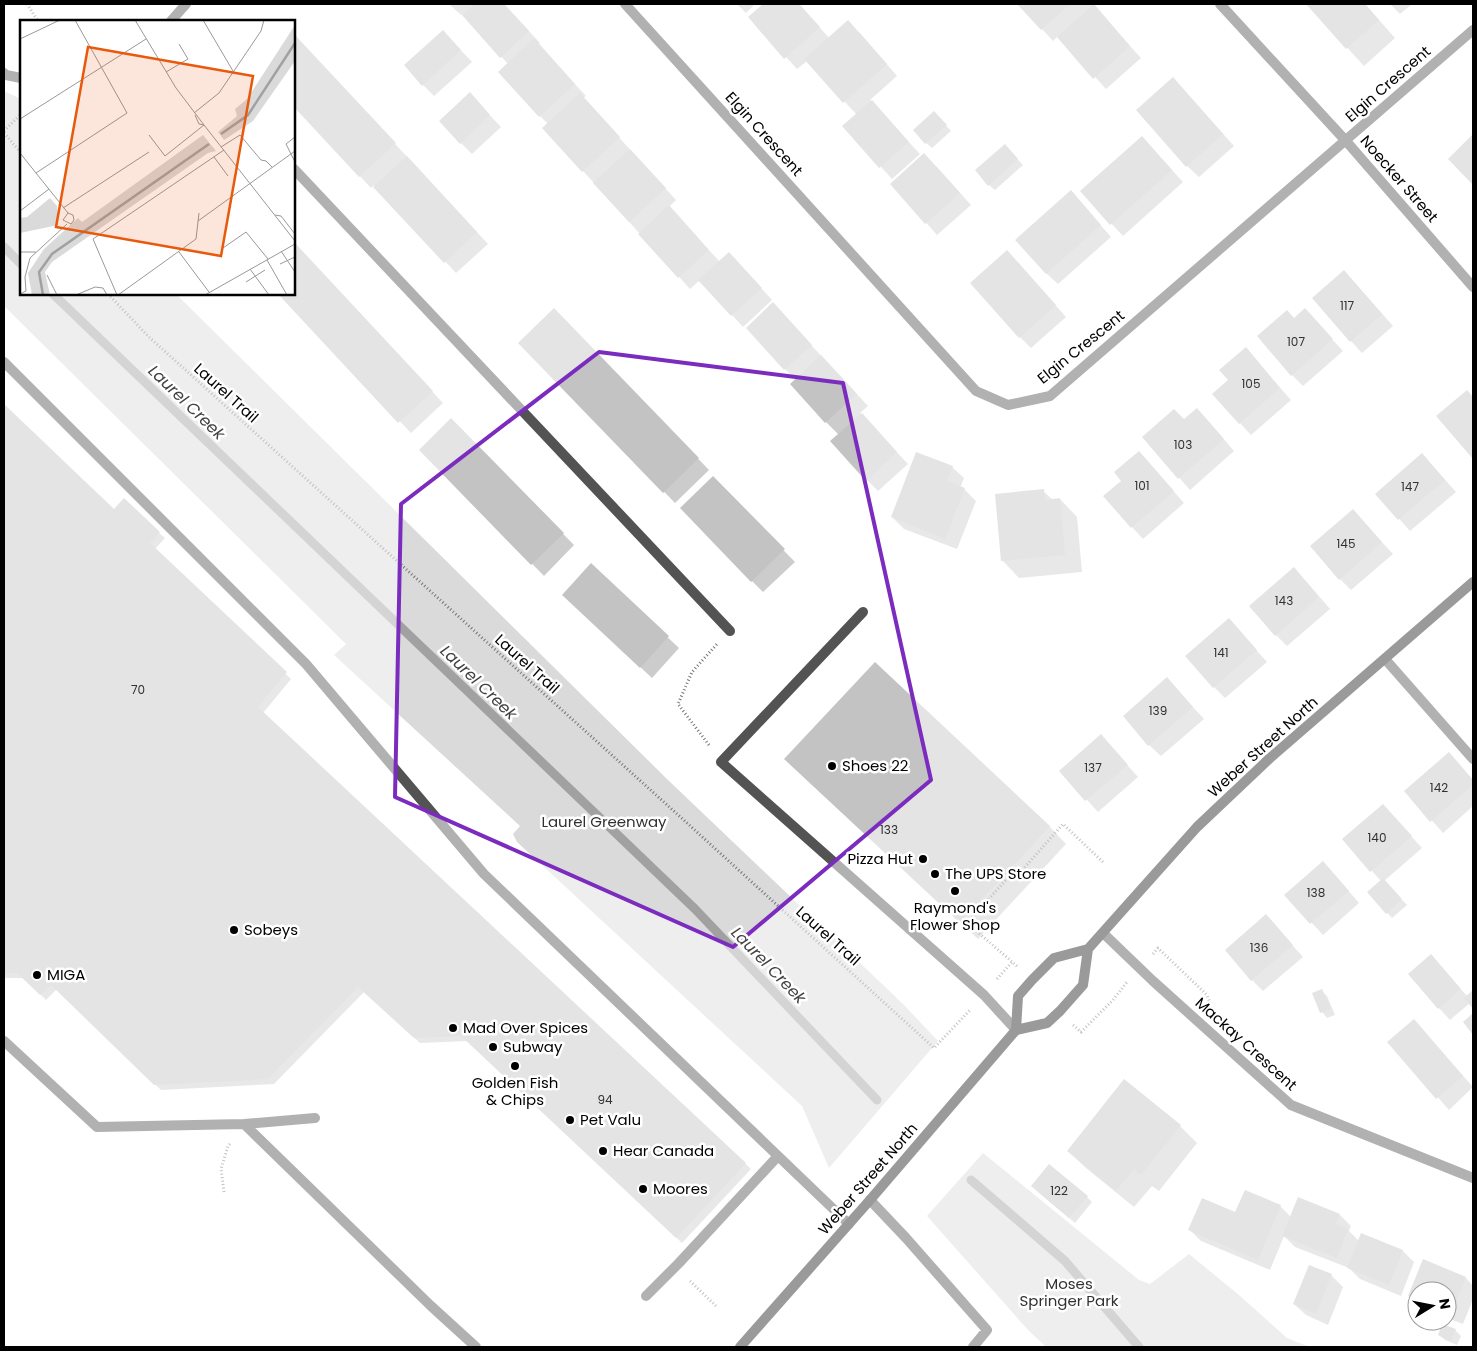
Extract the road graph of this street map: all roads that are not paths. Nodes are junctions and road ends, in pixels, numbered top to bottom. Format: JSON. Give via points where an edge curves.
{"nodes":[{"id":1,"x":186,"y":4,"type":"edge"},
{"id":2,"x":625,"y":4,"type":"edge"},
{"id":3,"x":1220,"y":4,"type":"edge"},
{"id":4,"x":172,"y":20,"type":"edge"},
{"id":5,"x":1473,"y":30,"type":"edge"},
{"id":6,"x":4,"y":73,"type":"edge"},
{"id":7,"x":20,"y":78,"type":"edge"},
{"id":8,"x":1346,"y":141,"type":"junction"},
{"id":9,"x":295,"y":170,"type":"edge"},
{"id":10,"x":1473,"y":287,"type":"edge"},
{"id":11,"x":4,"y":362,"type":"edge"},
{"id":12,"x":1473,"y":582,"type":"edge"},
{"id":13,"x":863,"y":612,"type":"dead end"},
{"id":14,"x":730,"y":631,"type":"road end"},
{"id":15,"x":1385,"y":659,"type":"junction"},
{"id":16,"x":1473,"y":759,"type":"edge"},
{"id":17,"x":1102,"y":933,"type":"junction"},
{"id":18,"x":1088,"y":949,"type":"junction"},
{"id":19,"x":1016,"y":1030,"type":"junction"},
{"id":20,"x":4,"y":1041,"type":"edge"},
{"id":21,"x":315,"y":1118,"type":"dead end"},
{"id":22,"x":244,"y":1124,"type":"junction"},
{"id":23,"x":778,"y":1156,"type":"junction"},
{"id":24,"x":1473,"y":1178,"type":"edge"},
{"id":25,"x":870,"y":1200,"type":"junction"},
{"id":26,"x":849,"y":1224,"type":"junction"},
{"id":27,"x":646,"y":1296,"type":"dead end"},
{"id":28,"x":476,"y":1347,"type":"edge"},
{"id":29,"x":740,"y":1347,"type":"edge"},
{"id":30,"x":973,"y":1347,"type":"edge"}],
"edges":[{"from":1,"to":4,"type":"street"},
{"from":2,"to":8,"type":"street","name":"Elgin Crescent","via":[[976,391],[1008,405],[1050,396]]},
{"from":3,"to":8,"type":"street","name":"Noecker Street"},
{"from":5,"to":8,"type":"street","name":"Elgin Crescent"},
{"from":6,"to":7,"type":"street"},
{"from":8,"to":10,"type":"street","name":"Noecker Street"},
{"from":9,"to":14,"type":"street"},
{"from":11,"to":23,"type":"street","via":[[306,664],[484,874]]},
{"from":12,"to":15,"type":"main road","name":"Weber Street North"},
{"from":13,"to":19,"type":"street","via":[[721,762],[984,995]]},
{"from":15,"to":16,"type":"street"},
{"from":15,"to":17,"type":"main road","name":"Weber Street North","via":[[1270,758],[1197,827]]},
{"from":17,"to":18,"type":"main road","name":"Weber Street North"},
{"from":17,"to":24,"type":"street","name":"Mackay Crescent","via":[[1291,1105]]},
{"from":18,"to":19,"type":"main road","via":[[1083,985],[1060,1011],[1047,1024]]},
{"from":18,"to":19,"type":"main road","via":[[1054,958],[1018,996]]},
{"from":19,"to":25,"type":"main road","name":"Weber Street North"},
{"from":20,"to":22,"type":"street","via":[[97,1127]]},
{"from":21,"to":22,"type":"street"},
{"from":22,"to":28,"type":"street"},
{"from":23,"to":26,"type":"street"},
{"from":23,"to":27,"type":"street"},
{"from":25,"to":26,"type":"main road","name":"Weber Street North"},
{"from":25,"to":30,"type":"street","via":[[987,1330]]},
{"from":26,"to":29,"type":"main road","name":"Weber Street North"}]}
